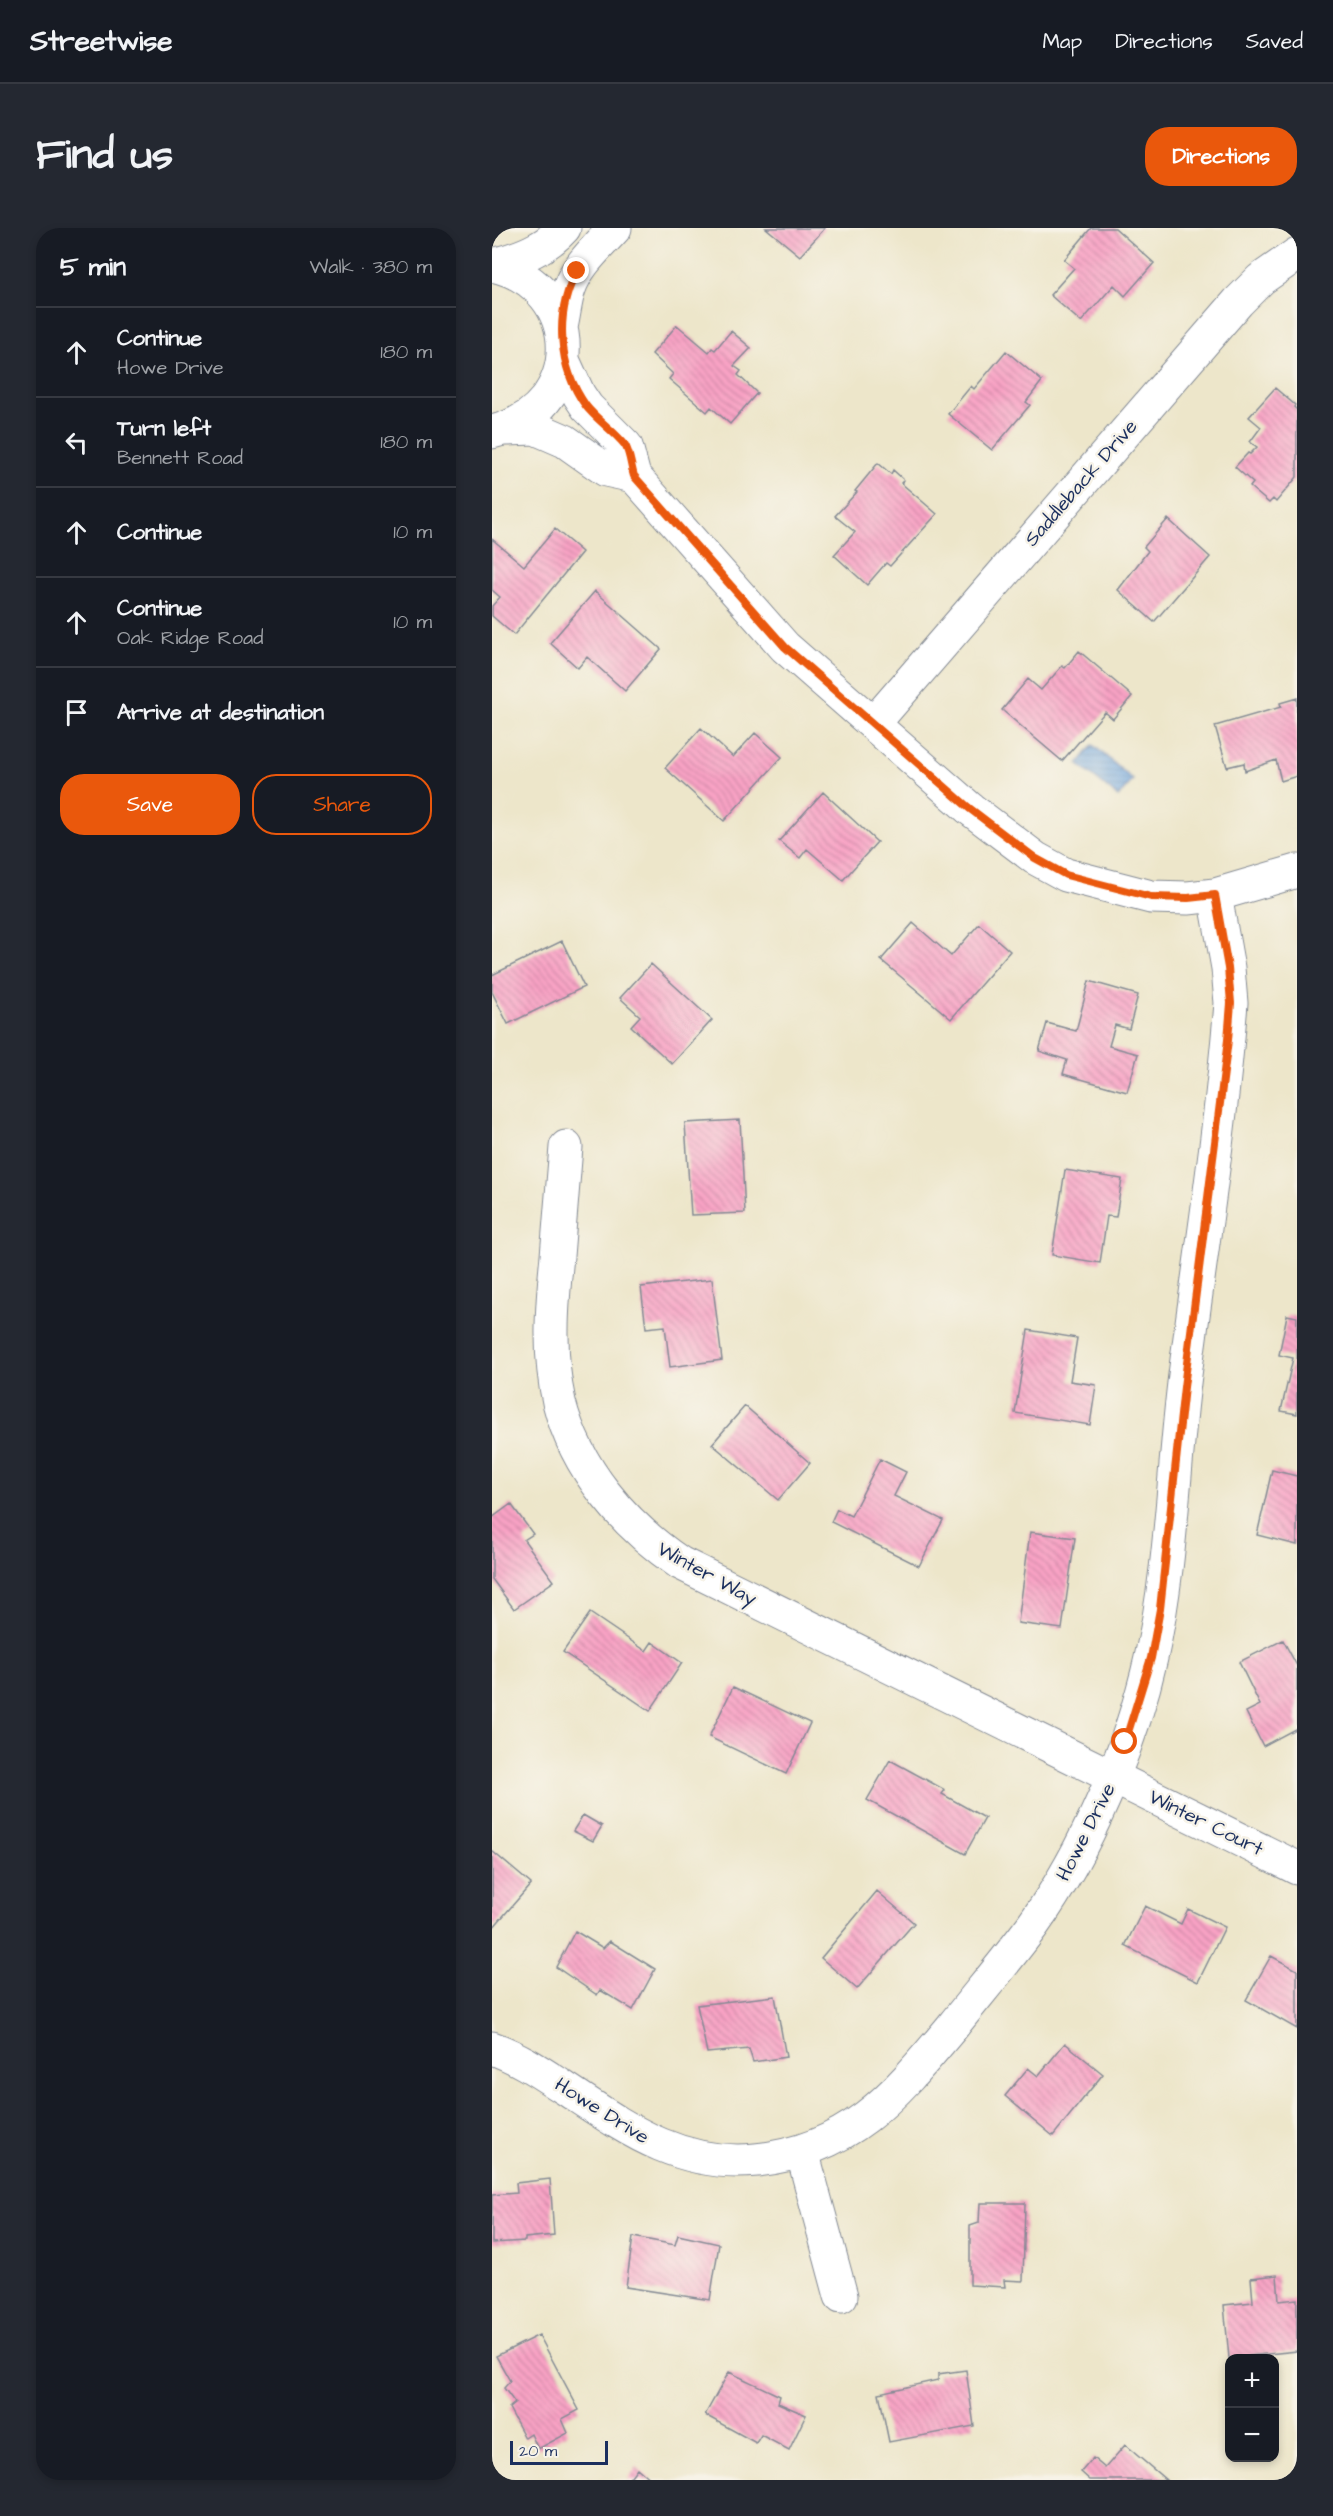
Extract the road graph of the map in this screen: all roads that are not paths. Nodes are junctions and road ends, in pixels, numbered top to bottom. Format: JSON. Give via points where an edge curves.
{"nodes":[{"id":1,"x":564,"y":228,"type":"edge"},
{"id":2,"x":615,"y":228,"type":"edge"},
{"id":3,"x":1297,"y":254,"type":"edge"},
{"id":4,"x":493,"y":265,"type":"edge"},
{"id":5,"x":561,"y":327,"type":"junction"},
{"id":6,"x":563,"y":360,"type":"junction"},
{"id":7,"x":499,"y":430,"type":"edge"},
{"id":8,"x":634,"y":476,"type":"junction"},
{"id":9,"x":874,"y":723,"type":"junction"},
{"id":10,"x":1297,"y":871,"type":"edge"},
{"id":11,"x":1215,"y":895,"type":"junction"},
{"id":12,"x":566,"y":1147,"type":"dead end"},
{"id":13,"x":1114,"y":1778,"type":"junction"},
{"id":14,"x":1297,"y":1868,"type":"edge"},
{"id":15,"x":492,"y":2048,"type":"edge"},
{"id":16,"x":802,"y":2151,"type":"junction"},
{"id":17,"x":841,"y":2296,"type":"dead end"}],
"edges":[{"from":1,"to":4,"type":"street","via":[[532,253]]},
{"from":2,"to":5,"type":"street","via":[[577,271],[568,291]]},
{"from":3,"to":9,"type":"street","name":"Saddleback Drive","via":[[1261,279],[1238,302]]},
{"from":4,"to":5,"type":"street","via":[[524,276],[537,286],[556,312]]},
{"from":5,"to":6,"type":"street"},
{"from":6,"to":7,"type":"street","via":[[554,389],[545,402],[534,414]]},
{"from":6,"to":8,"type":"street","via":[[587,407],[626,446]]},
{"from":7,"to":8,"type":"street","via":[[536,428],[566,441],[606,470]]},
{"from":8,"to":9,"type":"street","via":[[785,647]]},
{"from":9,"to":11,"type":"street","via":[[969,808],[1035,858],[1066,875],[1151,897]]},
{"from":10,"to":11,"type":"street"},
{"from":11,"to":13,"type":"street","name":"Howe Drive","via":[[1228,968],[1228,1040],[1160,1609],[1151,1658]]},
{"from":12,"to":13,"type":"street","name":"Winter Way","via":[[551,1322],[560,1402],[573,1440],[622,1516],[650,1543],[680,1563]]},
{"from":13,"to":14,"type":"street","name":"Winter Court"},
{"from":13,"to":16,"type":"street","name":"Howe Drive","via":[[1064,1877],[1035,1922],[911,2076],[878,2110],[848,2131]]},
{"from":15,"to":16,"type":"street","name":"Howe Drive","via":[[530,2065],[634,2134],[674,2152],[754,2160]]},
{"from":16,"to":17,"type":"street"}]}
